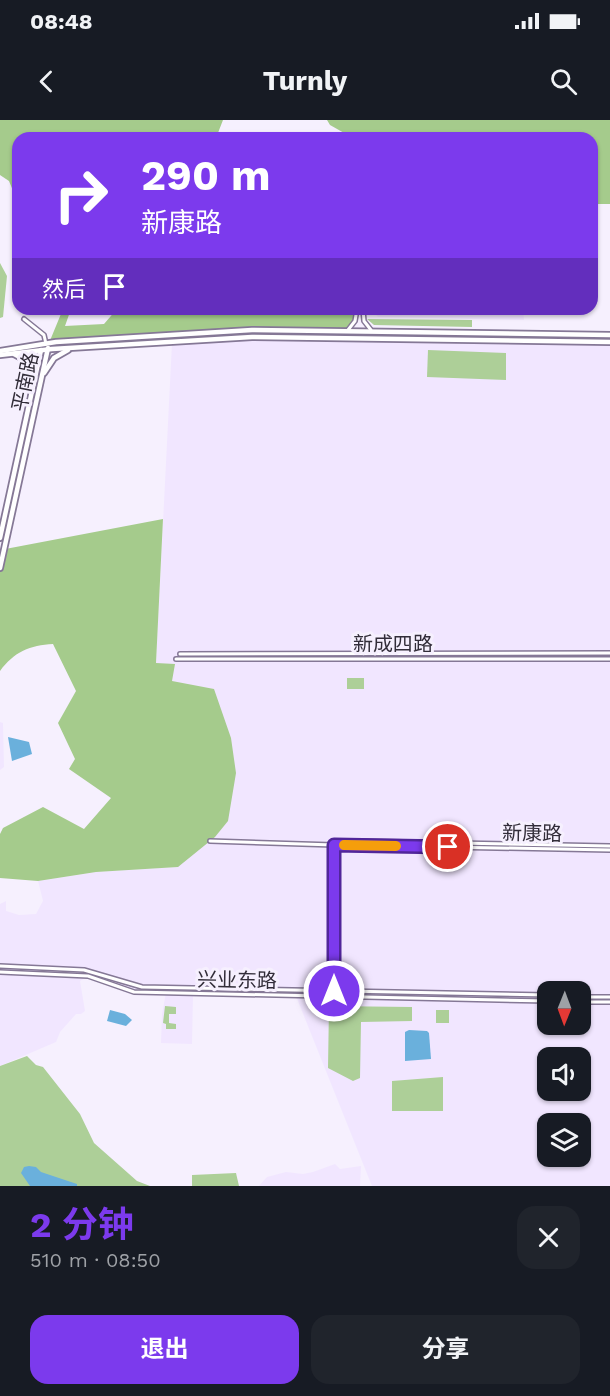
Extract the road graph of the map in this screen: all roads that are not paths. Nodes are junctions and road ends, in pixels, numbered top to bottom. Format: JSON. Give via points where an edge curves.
{"nodes":[{"id":1,"x":356,"y":315,"type":"edge"},
{"id":2,"x":364,"y":315,"type":"edge"},
{"id":3,"x":24,"y":319,"type":"dead end"},
{"id":4,"x":324,"y":330,"type":"junction"},
{"id":5,"x":348,"y":330,"type":"junction"},
{"id":6,"x":371,"y":330,"type":"junction"},
{"id":7,"x":610,"y":335,"type":"edge"},
{"id":8,"x":324,"y":338,"type":"junction"},
{"id":9,"x":610,"y":342,"type":"edge"},
{"id":10,"x":45,"y":346,"type":"junction"},
{"id":11,"x":73,"y":348,"type":"junction"},
{"id":12,"x":0,"y":353,"type":"edge"},
{"id":13,"x":12,"y":353,"type":"junction"},
{"id":14,"x":34,"y":378,"type":"junction"},
{"id":15,"x":41,"y":379,"type":"junction"},
{"id":16,"x":0,"y":534,"type":"edge"},
{"id":17,"x":2,"y":550,"type":"edge"},
{"id":18,"x":0,"y":568,"type":"edge"},
{"id":19,"x":610,"y":653,"type":"edge"},
{"id":20,"x":180,"y":654,"type":"dead end"},
{"id":21,"x":176,"y":659,"type":"dead end"},
{"id":22,"x":610,"y":659,"type":"edge"},
{"id":23,"x":210,"y":841,"type":"dead end"},
{"id":24,"x":334,"y":845,"type":"junction"},
{"id":25,"x":610,"y":848,"type":"edge"},
{"id":26,"x":0,"y":966,"type":"edge"},
{"id":27,"x":0,"y":972,"type":"edge"},
{"id":28,"x":334,"y":991,"type":"junction"},
{"id":29,"x":537,"y":996,"type":"edge"},
{"id":30,"x":591,"y":997,"type":"edge"},
{"id":31,"x":610,"y":997,"type":"edge"},
{"id":32,"x":537,"y":1001,"type":"edge"},
{"id":33,"x":591,"y":1002,"type":"edge"},
{"id":34,"x":610,"y":1002,"type":"edge"}],
"edges":[{"from":1,"to":5,"type":"street"},
{"from":2,"to":6,"type":"street"},
{"from":3,"to":10,"type":"street","via":[[44,335]]},
{"from":4,"to":5,"type":"main road"},
{"from":4,"to":8,"type":"main road"},
{"from":4,"to":10,"type":"main road","via":[[141,335]]},
{"from":5,"to":6,"type":"main road"},
{"from":6,"to":7,"type":"main road"},
{"from":8,"to":9,"type":"main road"},
{"from":8,"to":11,"type":"main road","via":[[252,337]]},
{"from":10,"to":11,"type":"main road"},
{"from":10,"to":12,"type":"main road"},
{"from":10,"to":13,"type":"main road"},
{"from":10,"to":14,"type":"main road","name":"平南路"},
{"from":10,"to":15,"type":"main road","name":"平南路"},
{"from":11,"to":15,"type":"main road","via":[[54,358]]},
{"from":12,"to":13,"type":"main road"},
{"from":13,"to":14,"type":"main road","via":[[29,362]]},
{"from":14,"to":15,"type":"main road"},
{"from":14,"to":16,"type":"main road","name":"平南路"},
{"from":15,"to":17,"type":"main road","name":"平南路"},
{"from":17,"to":18,"type":"main road","name":"平南路"},
{"from":19,"to":20,"type":"street","name":"新成四路"},
{"from":21,"to":22,"type":"street","name":"新成四路"},
{"from":23,"to":24,"type":"street","name":"新康路"},
{"from":24,"to":25,"type":"street","name":"新康路","via":[[350,841]]},
{"from":24,"to":28,"type":"street"},
{"from":26,"to":28,"type":"street","name":"兴业东路","via":[[84,970],[142,987]]},
{"from":27,"to":32,"type":"street","name":"兴业东路","via":[[88,976],[134,992]]},
{"from":28,"to":29,"type":"street","name":"兴业东路"},
{"from":30,"to":31,"type":"street"},
{"from":33,"to":34,"type":"street"}]}
